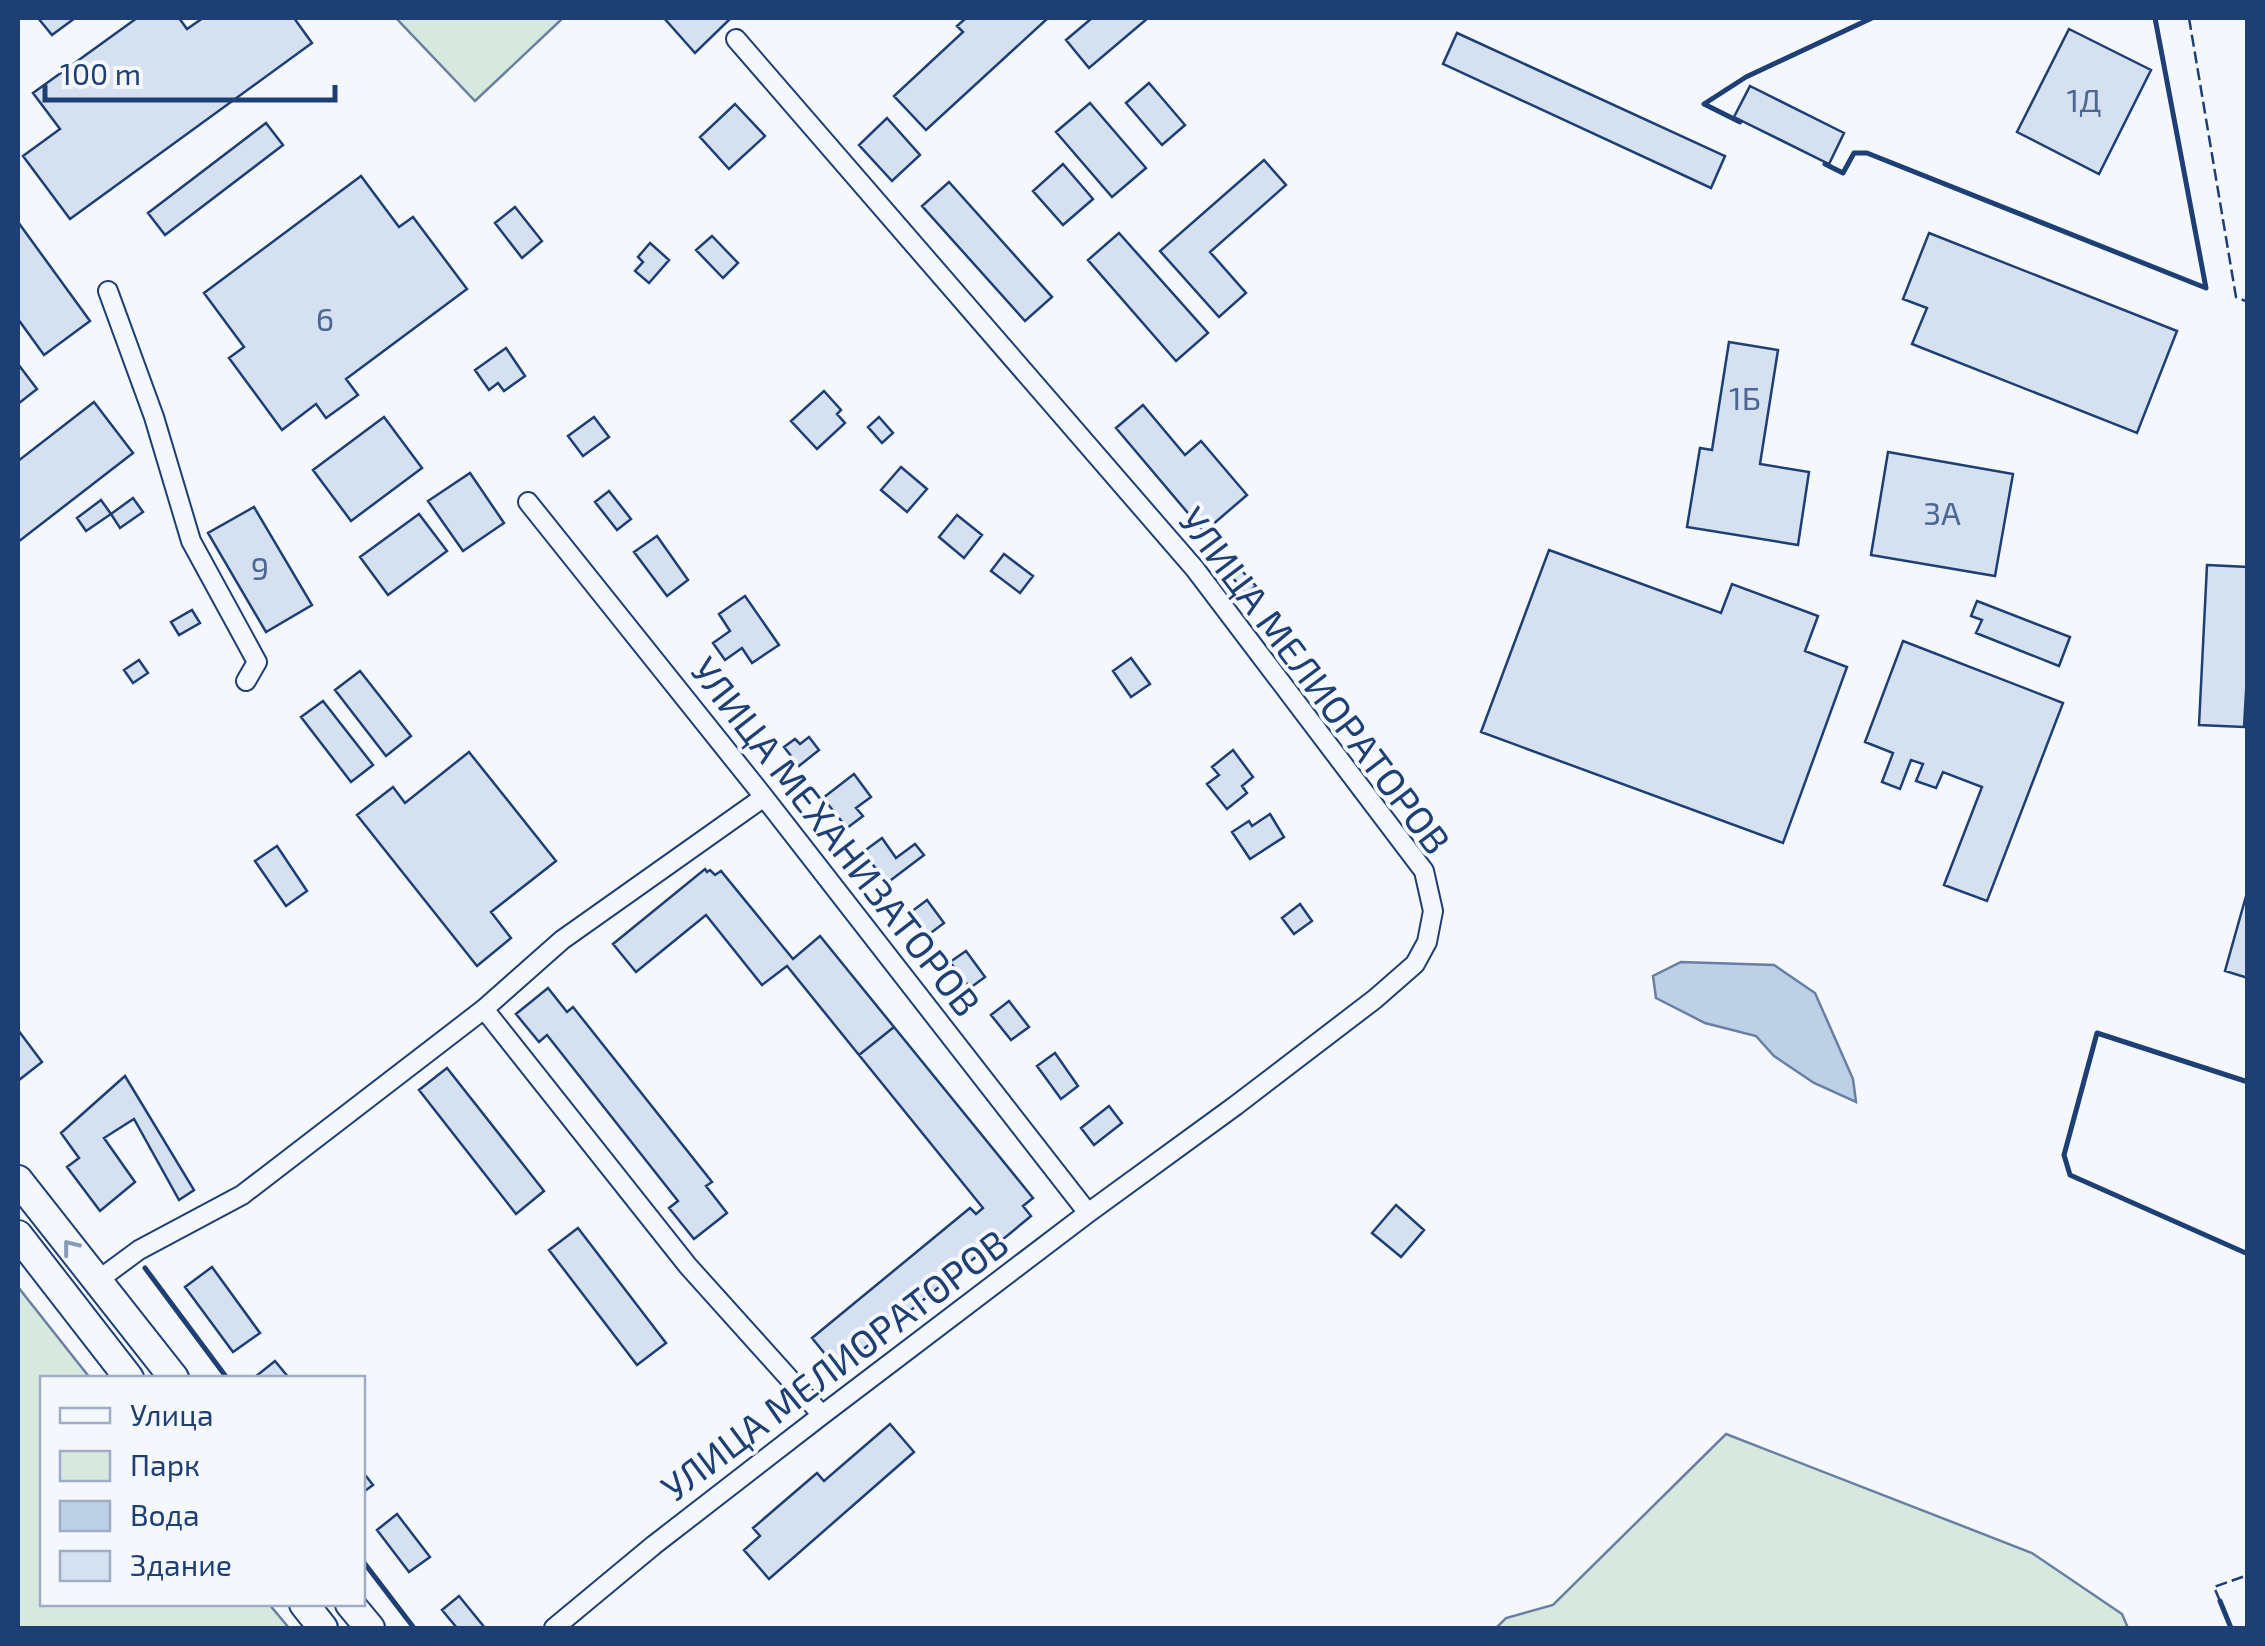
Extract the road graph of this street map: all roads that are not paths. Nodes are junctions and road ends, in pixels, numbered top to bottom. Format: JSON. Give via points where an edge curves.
{"nodes":[{"id":1,"x":736,"y":39,"type":"dead end"},
{"id":2,"x":108,"y":291,"type":"dead end"},
{"id":3,"x":528,"y":502,"type":"dead end"},
{"id":4,"x":246,"y":681,"type":"dead end"},
{"id":5,"x":764,"y":797,"type":"junction"},
{"id":6,"x":484,"y":1009,"type":"junction"},
{"id":7,"x":18,"y":1180,"type":"edge"},
{"id":8,"x":1088,"y":1213,"type":"junction"},
{"id":9,"x":18,"y":1234,"type":"edge"},
{"id":10,"x":97,"y":1280,"type":"junction"},
{"id":11,"x":127,"y":1376,"type":"edge"},
{"id":12,"x":172,"y":1376,"type":"edge"},
{"id":13,"x":822,"y":1416,"type":"junction"},
{"id":14,"x":306,"y":1606,"type":"edge"},
{"id":15,"x":352,"y":1606,"type":"edge"},
{"id":16,"x":323,"y":1628,"type":"edge"},
{"id":17,"x":370,"y":1628,"type":"edge"},
{"id":18,"x":554,"y":1628,"type":"edge"}],
"edges":[{"from":1,"to":8,"type":"street","name":"УЛИЦА МЕЛИОРАТОРОВ","via":[[1195,569],[1424,871],[1433,911],[1415,964]]},
{"from":2,"to":4,"type":"street","via":[[192,541],[257,662]]},
{"from":3,"to":5,"type":"street","name":"УЛИЦА МЕХАНИЗАТОРОВ"},
{"from":5,"to":6,"type":"street","via":[[562,940]]},
{"from":5,"to":8,"type":"street","name":"УЛИЦА МЕХАНИЗАТОРОВ"},
{"from":6,"to":10,"type":"street","via":[[242,1194]]},
{"from":6,"to":13,"type":"street","via":[[688,1266]]},
{"from":10,"to":7,"type":"main road","one_way":true},
{"from":8,"to":13,"type":"street","name":"УЛИЦА МЕЛИОРАТОРОВ"},
{"from":9,"to":11,"type":"main road"},
{"from":10,"to":12,"type":"main road"},
{"from":13,"to":18,"type":"street","name":"УЛИЦА МЕЛИОРАТОРОВ"},
{"from":14,"to":16,"type":"main road"},
{"from":15,"to":17,"type":"main road"}]}
